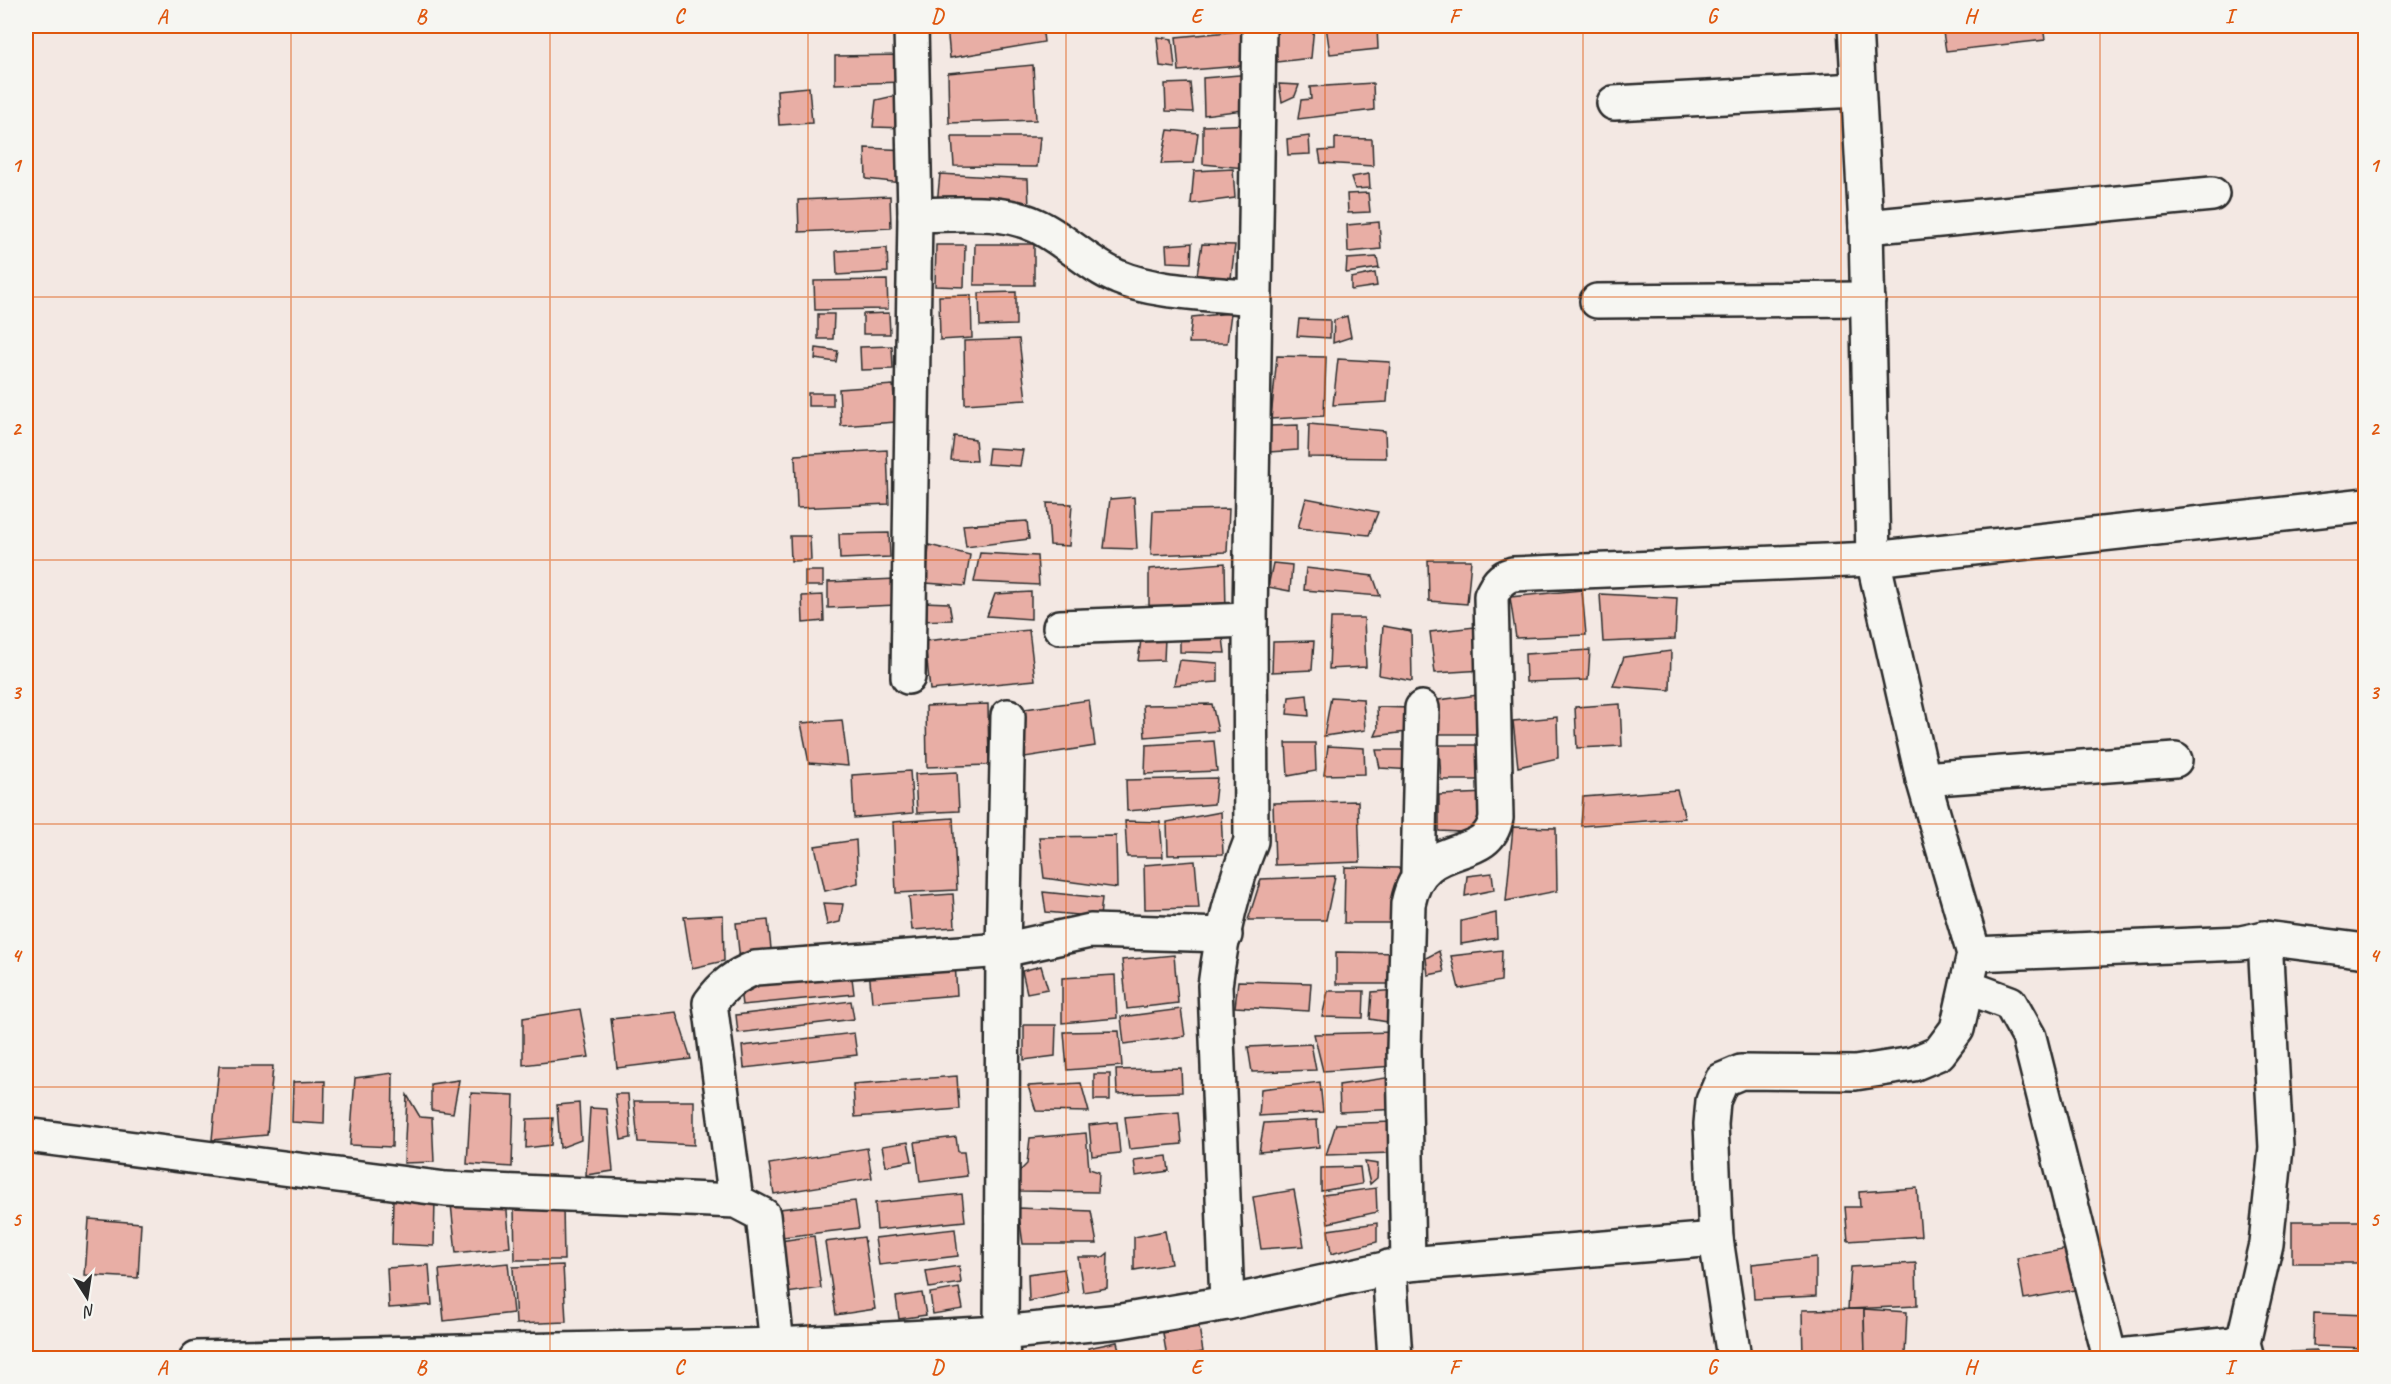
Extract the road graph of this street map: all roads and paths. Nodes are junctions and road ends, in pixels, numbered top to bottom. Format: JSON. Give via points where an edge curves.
{"nodes":[{"id":1,"x":911,"y":26,"type":"edge"},
{"id":2,"x":1258,"y":26,"type":"edge"},
{"id":3,"x":1855,"y":26,"type":"edge"},
{"id":4,"x":1857,"y":90,"type":"junction"},
{"id":5,"x":1614,"y":103,"type":"dead end"},
{"id":6,"x":2212,"y":194,"type":"dead end"},
{"id":7,"x":915,"y":215,"type":"junction"},
{"id":8,"x":1866,"y":227,"type":"junction"},
{"id":9,"x":1253,"y":298,"type":"junction"},
{"id":10,"x":1868,"y":299,"type":"junction"},
{"id":11,"x":1597,"y":301,"type":"dead end"},
{"id":12,"x":2366,"y":505,"type":"edge"},
{"id":13,"x":1873,"y":559,"type":"junction"},
{"id":14,"x":1250,"y":620,"type":"junction"},
{"id":15,"x":1060,"y":627,"type":"dead end"},
{"id":16,"x":908,"y":677,"type":"dead end"},
{"id":17,"x":1422,"y":708,"type":"dead end"},
{"id":18,"x":1008,"y":716,"type":"dead end"},
{"id":19,"x":2175,"y":760,"type":"dead end"},
{"id":20,"x":1923,"y":779,"type":"junction"},
{"id":21,"x":1418,"y":874,"type":"junction"},
{"id":22,"x":1225,"y":935,"type":"junction"},
{"id":23,"x":2265,"y":938,"type":"junction"},
{"id":24,"x":1003,"y":950,"type":"junction"},
{"id":25,"x":2366,"y":951,"type":"edge"},
{"id":26,"x":1974,"y":954,"type":"junction"},
{"id":27,"x":1967,"y":987,"type":"junction"},
{"id":28,"x":26,"y":1134,"type":"edge"},
{"id":29,"x":736,"y":1201,"type":"junction"},
{"id":30,"x":1716,"y":1239,"type":"junction"},
{"id":31,"x":1399,"y":1266,"type":"junction"},
{"id":32,"x":1227,"y":1303,"type":"junction"},
{"id":33,"x":777,"y":1345,"type":"junction"},
{"id":34,"x":1002,"y":1346,"type":"edge"},
{"id":35,"x":2245,"y":1351,"type":"edge"},
{"id":36,"x":2110,"y":1358,"type":"edge"},
{"id":37,"x":197,"y":1359,"type":"edge"},
{"id":38,"x":1395,"y":1359,"type":"edge"},
{"id":39,"x":1734,"y":1359,"type":"edge"}],
"edges":[{"from":1,"to":7,"type":"street"},
{"from":2,"to":9,"type":"street"},
{"from":3,"to":4,"type":"street"},
{"from":4,"to":5,"type":"street"},
{"from":4,"to":8,"type":"street"},
{"from":6,"to":8,"type":"street"},
{"from":7,"to":9,"type":"street","via":[[994,214],[1018,219],[1037,226],[1116,277],[1159,287]]},
{"from":7,"to":16,"type":"street"},
{"from":8,"to":10,"type":"street"},
{"from":9,"to":14,"type":"street"},
{"from":10,"to":11,"type":"street"},
{"from":10,"to":13,"type":"street"},
{"from":12,"to":13,"type":"street"},
{"from":13,"to":20,"type":"street"},
{"from":13,"to":21,"type":"street","via":[[1503,577],[1491,596],[1494,828],[1474,847],[1445,855]]},
{"from":14,"to":15,"type":"street"},
{"from":14,"to":22,"type":"street","via":[[1251,841]]},
{"from":17,"to":21,"type":"street"},
{"from":18,"to":24,"type":"street"},
{"from":19,"to":20,"type":"street"},
{"from":20,"to":26,"type":"street"},
{"from":21,"to":31,"type":"street","via":[[1408,904]]},
{"from":22,"to":24,"type":"street","via":[[1090,932]]},
{"from":22,"to":32,"type":"street","via":[[1215,986]]},
{"from":23,"to":25,"type":"street"},
{"from":23,"to":26,"type":"street","via":[[2241,943]]},
{"from":23,"to":35,"type":"street","via":[[2276,1148],[2266,1244]]},
{"from":24,"to":29,"type":"street","via":[[755,968],[734,976],[710,1003]]},
{"from":24,"to":34,"type":"street"},
{"from":26,"to":27,"type":"street"},
{"from":27,"to":30,"type":"street","via":[[1957,1029],[1939,1053],[1913,1064],[1855,1073],[1741,1072],[1722,1080],[1713,1101],[1711,1124]]},
{"from":27,"to":36,"type":"street","via":[[2010,1003],[2029,1037]]},
{"from":28,"to":29,"type":"street","via":[[446,1189]]},
{"from":29,"to":33,"type":"street","via":[[764,1215]]},
{"from":30,"to":31,"type":"street"},
{"from":30,"to":39,"type":"street"},
{"from":31,"to":32,"type":"street"},
{"from":31,"to":38,"type":"street"},
{"from":32,"to":34,"type":"street"},
{"from":33,"to":34,"type":"street"},
{"from":33,"to":37,"type":"street"},
{"from":35,"to":36,"type":"street"}]}
